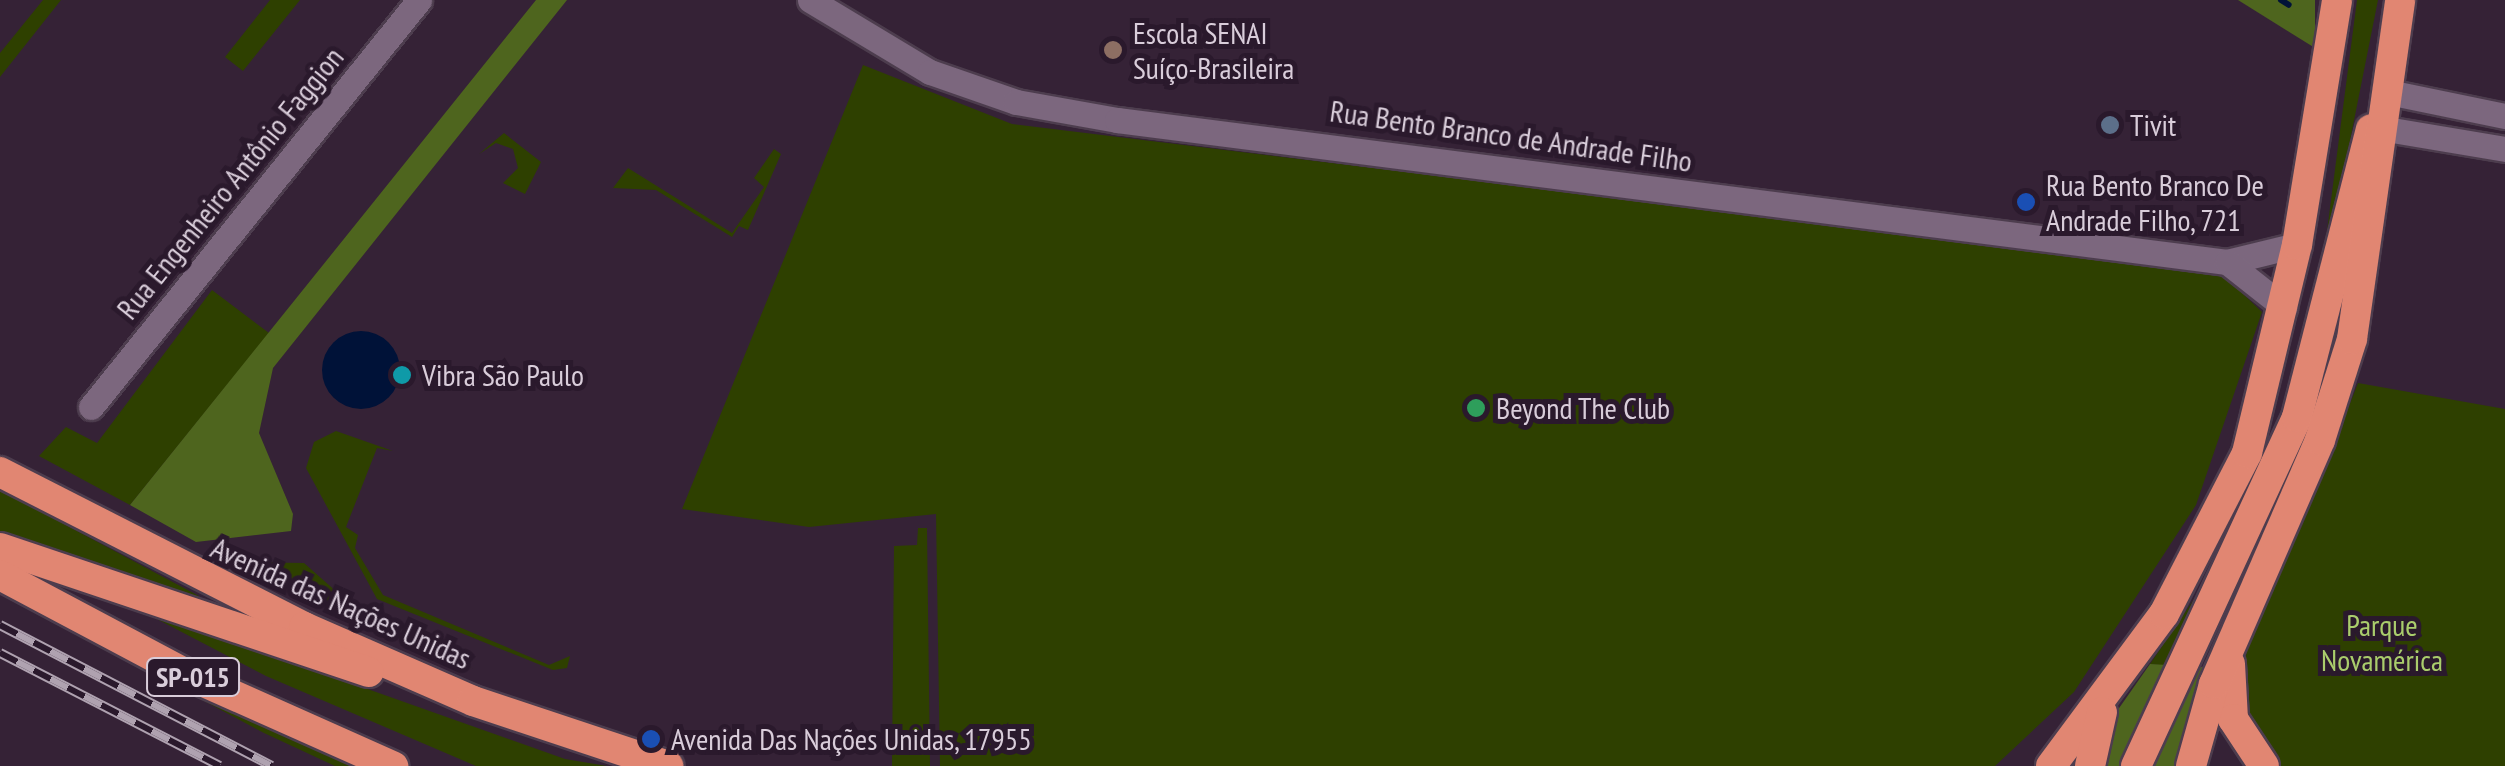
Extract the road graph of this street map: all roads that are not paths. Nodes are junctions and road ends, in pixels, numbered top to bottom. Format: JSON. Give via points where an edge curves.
{"nodes":[{"id":1,"x":419,"y":0,"type":"edge"},
{"id":2,"x":810,"y":0,"type":"edge"},
{"id":3,"x":2337,"y":0,"type":"edge"},
{"id":4,"x":2400,"y":0,"type":"edge"},
{"id":5,"x":2395,"y":40,"type":"junction"},
{"id":6,"x":2393,"y":93,"type":"junction"},
{"id":7,"x":2505,"y":116,"type":"edge"},
{"id":8,"x":2386,"y":130,"type":"junction"},
{"id":9,"x":2505,"y":149,"type":"edge"},
{"id":10,"x":2297,"y":245,"type":"junction"},
{"id":11,"x":2227,"y":262,"type":"junction"},
{"id":12,"x":2284,"y":307,"type":"junction"},
{"id":13,"x":92,"y":407,"type":"dead end"},
{"id":14,"x":0,"y":472,"type":"edge"},
{"id":15,"x":0,"y":548,"type":"edge"},
{"id":16,"x":0,"y":575,"type":"edge"},
{"id":17,"x":2233,"y":634,"type":"junction"},
{"id":18,"x":2105,"y":700,"type":"junction"},
{"id":19,"x":473,"y":701,"type":"junction"},
{"id":20,"x":393,"y":766,"type":"edge"},
{"id":21,"x":668,"y":766,"type":"edge"},
{"id":22,"x":2051,"y":766,"type":"edge"},
{"id":23,"x":2090,"y":766,"type":"edge"},
{"id":24,"x":2136,"y":766,"type":"edge"},
{"id":25,"x":2192,"y":766,"type":"edge"},
{"id":26,"x":2264,"y":766,"type":"edge"}],
"edges":[{"from":1,"to":13,"type":"street","name":"Rua Engenheiro Antônio Faggion"},
{"from":2,"to":11,"type":"street","name":"Rua Bento Branco de Andrade Filho","via":[[930,72],[1016,102]]},
{"from":3,"to":10,"type":"highway"},
{"from":4,"to":5,"type":"highway"},
{"from":5,"to":6,"type":"highway"},
{"from":5,"to":24,"type":"highway","via":[[2323,340],[2255,515]]},
{"from":6,"to":7,"type":"street"},
{"from":6,"to":8,"type":"highway"},
{"from":8,"to":9,"type":"street"},
{"from":8,"to":17,"type":"highway","via":[[2352,339],[2320,440]]},
{"from":10,"to":11,"type":"street","name":"Rua Bento Branco de Andrade Filho"},
{"from":10,"to":12,"type":"highway"},
{"from":11,"to":12,"type":"street"},
{"from":12,"to":18,"type":"highway","via":[[2248,453],[2217,522]]},
{"from":14,"to":19,"type":"highway","name":"Avenida das Nações Unidas","via":[[200,578]]},
{"from":15,"to":19,"type":"highway","via":[[195,620]]},
{"from":16,"to":20,"type":"highway","number":"SP-015","via":[[186,674]]},
{"from":17,"to":25,"type":"highway"},
{"from":17,"to":26,"type":"highway","via":[[2232,719]]},
{"from":18,"to":22,"type":"highway"},
{"from":18,"to":23,"type":"highway"},
{"from":19,"to":21,"type":"highway","name":"Avenida das Nações Unidas"}]}
